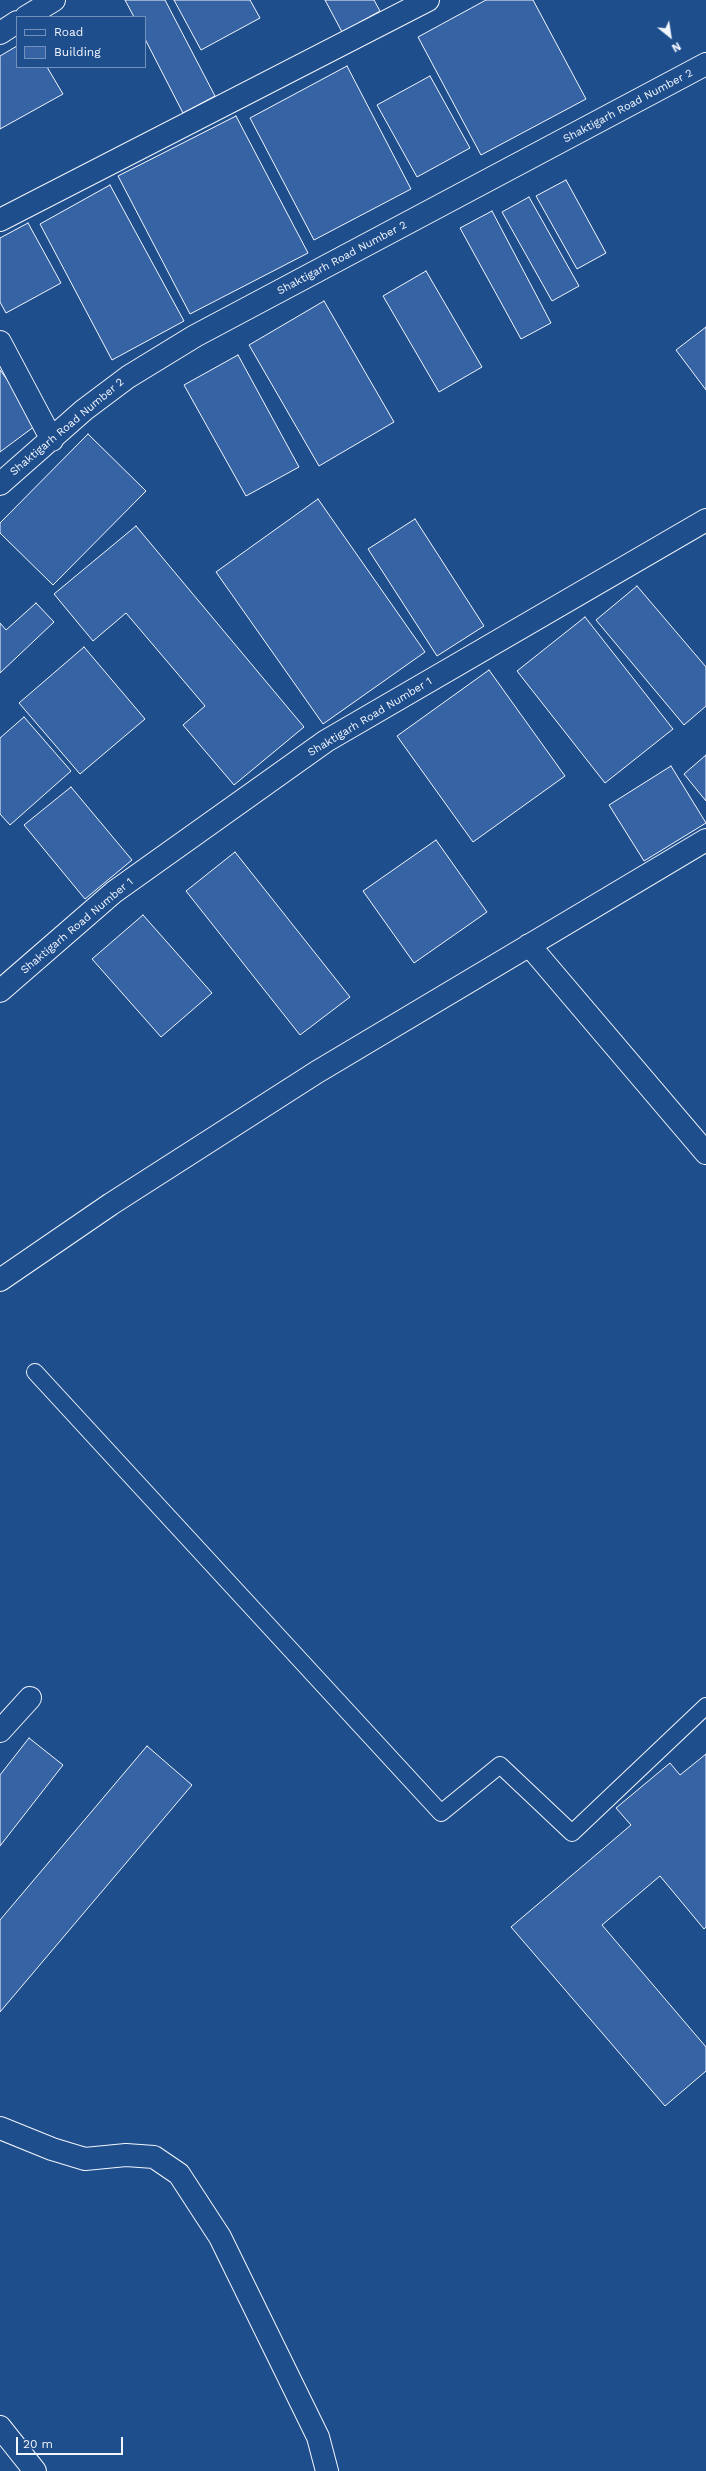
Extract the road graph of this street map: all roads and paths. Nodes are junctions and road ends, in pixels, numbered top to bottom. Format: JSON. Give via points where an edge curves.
{"nodes":[{"id":1,"x":54,"y":0,"type":"edge"},
{"id":2,"x":428,"y":0,"type":"edge"},
{"id":3,"x":28,"y":16,"type":"edge"},
{"id":4,"x":16,"y":23,"type":"edge"},
{"id":5,"x":0,"y":33,"type":"edge"},
{"id":6,"x":706,"y":64,"type":"edge"},
{"id":7,"x":0,"y":220,"type":"edge"},
{"id":8,"x":0,"y":342,"type":"edge"},
{"id":9,"x":52,"y":440,"type":"junction"},
{"id":10,"x":0,"y":484,"type":"edge"},
{"id":11,"x":706,"y":520,"type":"edge"},
{"id":12,"x":706,"y":840,"type":"edge"},
{"id":13,"x":529,"y":945,"type":"junction"},
{"id":14,"x":0,"y":991,"type":"edge"},
{"id":15,"x":706,"y":1153,"type":"edge"},
{"id":16,"x":0,"y":1280,"type":"edge"},
{"id":17,"x":35,"y":1372,"type":"dead end"},
{"id":18,"x":30,"y":1698,"type":"dead end"},
{"id":19,"x":706,"y":1706,"type":"edge"},
{"id":20,"x":0,"y":1731,"type":"edge"},
{"id":21,"x":0,"y":2128,"type":"edge"},
{"id":22,"x":0,"y":2427,"type":"edge"},
{"id":23,"x":35,"y":2471,"type":"edge"},
{"id":24,"x":327,"y":2471,"type":"edge"}],
"edges":[{"from":1,"to":3,"type":"street"},
{"from":2,"to":7,"type":"street"},
{"from":4,"to":5,"type":"street"},
{"from":6,"to":9,"type":"street","name":"Shaktigarh Road Number 2","via":[[195,336],[128,377],[84,410]]},
{"from":8,"to":9,"type":"street"},
{"from":9,"to":10,"type":"street","name":"Shaktigarh Road Number 2"},
{"from":11,"to":14,"type":"street","name":"Shaktigarh Road Number 1","via":[[326,741],[114,892]]},
{"from":12,"to":13,"type":"street"},
{"from":13,"to":15,"type":"street"},
{"from":13,"to":16,"type":"street","via":[[317,1072],[111,1204]]},
{"from":17,"to":19,"type":"lane","via":[[441,1812],[500,1765],[572,1833]]},
{"from":18,"to":20,"type":"street"},
{"from":21,"to":24,"type":"street","via":[[86,2159],[126,2155],[154,2157],[179,2174],[220,2237],[318,2437]]},
{"from":22,"to":23,"type":"street"}]}
